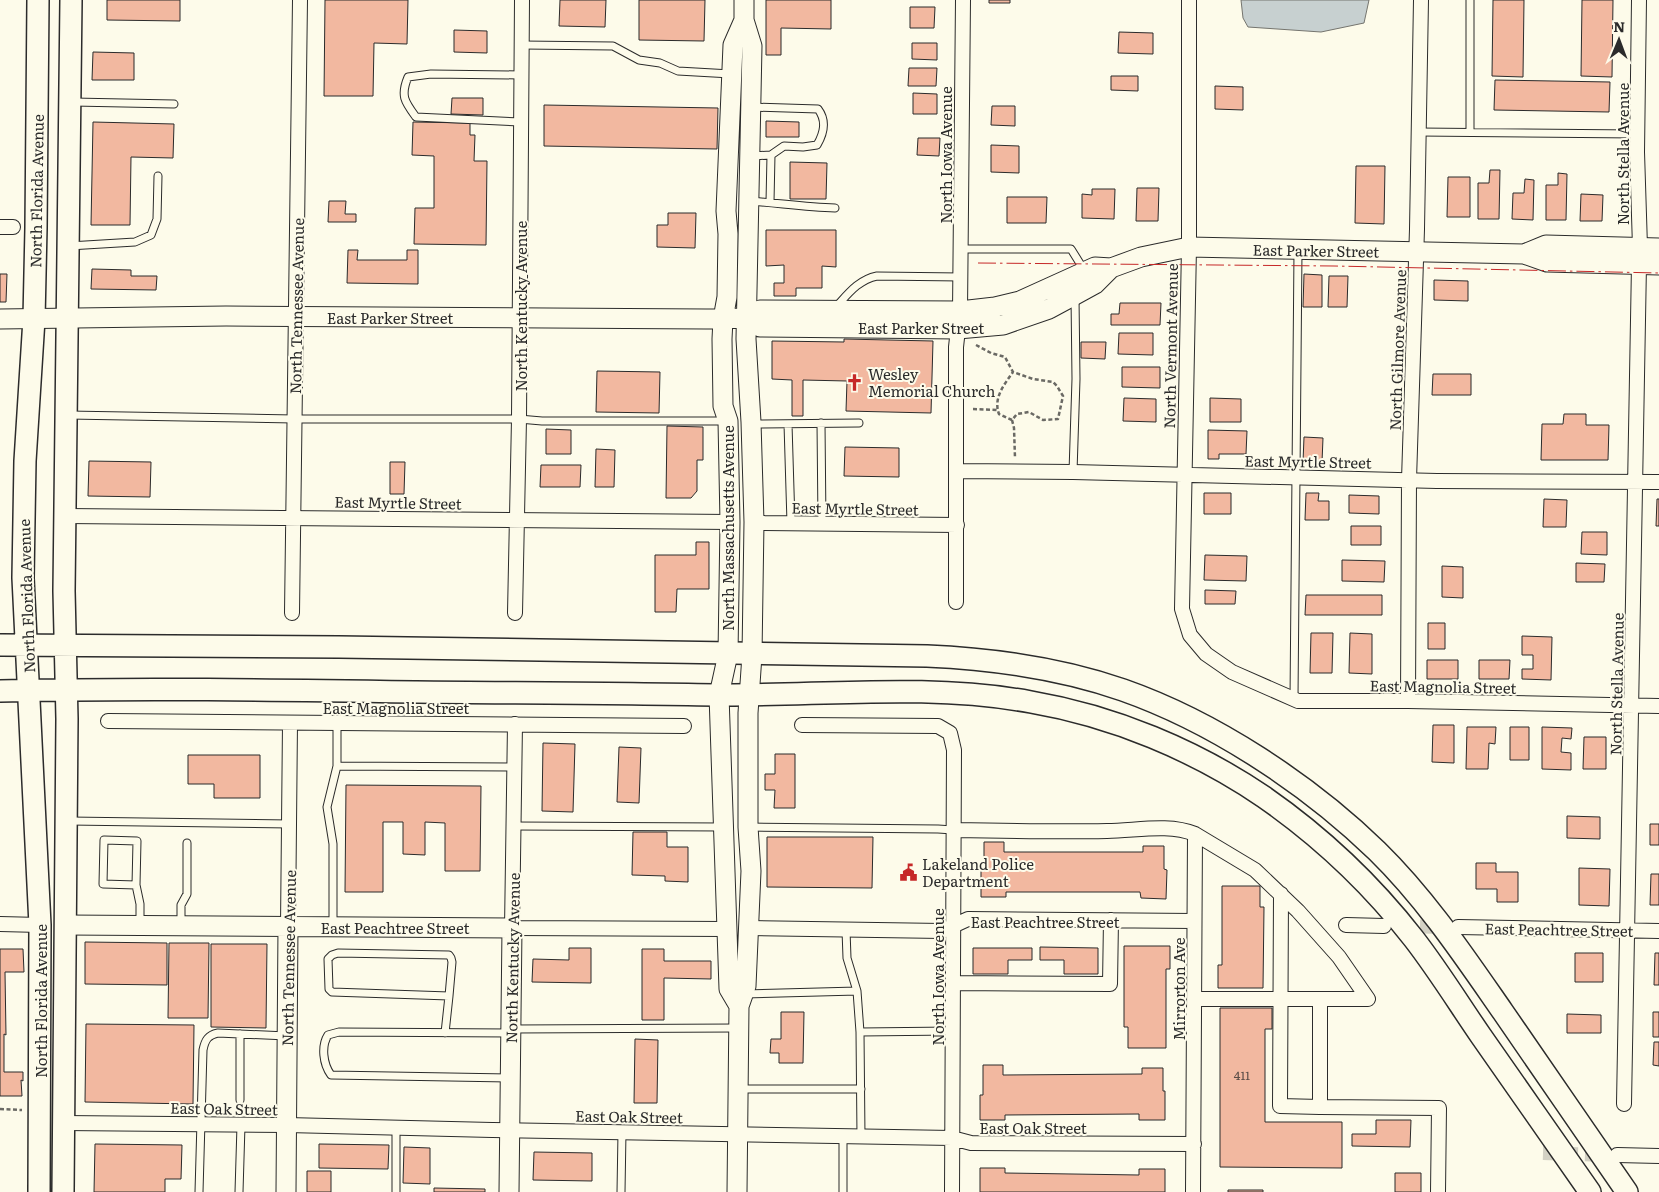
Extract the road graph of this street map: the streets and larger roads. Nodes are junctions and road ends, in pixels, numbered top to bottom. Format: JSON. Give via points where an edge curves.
{"nodes":[{"id":1,"x":38,"y":0,"type":"edge"},
{"id":2,"x":71,"y":0,"type":"edge"},
{"id":3,"x":300,"y":0,"type":"edge"},
{"id":4,"x":522,"y":0,"type":"edge"},
{"id":5,"x":744,"y":0,"type":"edge"},
{"id":6,"x":963,"y":0,"type":"edge"},
{"id":7,"x":1189,"y":0,"type":"edge"},
{"id":8,"x":1421,"y":0,"type":"edge"},
{"id":9,"x":1639,"y":0,"type":"edge"},
{"id":10,"x":744,"y":20,"type":"junction"},
{"id":11,"x":1188,"y":247,"type":"junction"},
{"id":12,"x":1659,"y":248,"type":"edge"},
{"id":13,"x":1416,"y":252,"type":"junction"},
{"id":14,"x":1639,"y":256,"type":"junction"},
{"id":15,"x":1659,"y":265,"type":"edge"},
{"id":16,"x":1111,"y":268,"type":"junction"},
{"id":17,"x":296,"y":316,"type":"junction"},
{"id":18,"x":68,"y":318,"type":"junction"},
{"id":19,"x":520,"y":318,"type":"junction"},
{"id":20,"x":747,"y":318,"type":"junction"},
{"id":21,"x":0,"y":319,"type":"edge"},
{"id":22,"x":34,"y":319,"type":"junction"},
{"id":23,"x":723,"y":319,"type":"junction"},
{"id":24,"x":959,"y":320,"type":"junction"},
{"id":25,"x":957,"y":471,"type":"junction"},
{"id":26,"x":1184,"y":475,"type":"junction"},
{"id":27,"x":1409,"y":480,"type":"junction"},
{"id":28,"x":1636,"y":482,"type":"junction"},
{"id":29,"x":1659,"y":482,"type":"edge"},
{"id":30,"x":66,"y":516,"type":"junction"},
{"id":31,"x":293,"y":518,"type":"junction"},
{"id":32,"x":517,"y":520,"type":"junction"},
{"id":33,"x":730,"y":522,"type":"junction"},
{"id":34,"x":754,"y":522,"type":"junction"},
{"id":35,"x":956,"y":525,"type":"junction"},
{"id":36,"x":956,"y":602,"type":"dead end"},
{"id":37,"x":292,"y":613,"type":"dead end"},
{"id":38,"x":515,"y":613,"type":"dead end"},
{"id":39,"x":0,"y":645,"type":"edge"},
{"id":40,"x":26,"y":646,"type":"junction"},
{"id":41,"x":65,"y":646,"type":"junction"},
{"id":42,"x":728,"y":654,"type":"junction"},
{"id":43,"x":752,"y":655,"type":"junction"},
{"id":44,"x":1232,"y":672,"type":"joint"},
{"id":45,"x":66,"y":689,"type":"junction"},
{"id":46,"x":29,"y":690,"type":"junction"},
{"id":47,"x":0,"y":691,"type":"edge"},
{"id":48,"x":719,"y":695,"type":"junction"},
{"id":49,"x":750,"y":695,"type":"junction"},
{"id":50,"x":1408,"y":701,"type":"junction"},
{"id":51,"x":1632,"y":706,"type":"junction"},
{"id":52,"x":1659,"y":706,"type":"edge"},
{"id":53,"x":108,"y":721,"type":"dead end"},
{"id":54,"x":290,"y":723,"type":"junction"},
{"id":55,"x":515,"y":724,"type":"junction"},
{"id":56,"x":802,"y":725,"type":"dead end"},
{"id":57,"x":684,"y":726,"type":"dead end"},
{"id":58,"x":953,"y":830,"type":"junction"},
{"id":59,"x":1195,"y":834,"type":"junction"},
{"id":60,"x":1280,"y":894,"type":"junction"},
{"id":61,"x":1110,"y":920,"type":"junction"},
{"id":62,"x":1194,"y":921,"type":"junction"},
{"id":63,"x":0,"y":924,"type":"edge"},
{"id":64,"x":40,"y":924,"type":"junction"},
{"id":65,"x":65,"y":925,"type":"junction"},
{"id":66,"x":1346,"y":925,"type":"dead end"},
{"id":67,"x":288,"y":926,"type":"junction"},
{"id":68,"x":953,"y":926,"type":"junction"},
{"id":69,"x":1384,"y":926,"type":"tunnel mouth"},
{"id":70,"x":1458,"y":927,"type":"tunnel mouth"},
{"id":71,"x":512,"y":928,"type":"junction"},
{"id":72,"x":748,"y":928,"type":"junction"},
{"id":73,"x":726,"y":929,"type":"junction"},
{"id":74,"x":1628,"y":930,"type":"junction"},
{"id":75,"x":1659,"y":930,"type":"edge"},
{"id":76,"x":953,"y":983,"type":"junction"},
{"id":77,"x":1194,"y":998,"type":"junction"},
{"id":78,"x":1280,"y":998,"type":"junction"},
{"id":79,"x":1320,"y":999,"type":"junction"},
{"id":80,"x":741,"y":1000,"type":"junction"},
{"id":81,"x":40,"y":1028,"type":"junction"},
{"id":82,"x":1624,"y":1104,"type":"dead end"},
{"id":83,"x":1320,"y":1107,"type":"junction"},
{"id":84,"x":63,"y":1123,"type":"junction"},
{"id":85,"x":287,"y":1125,"type":"junction"},
{"id":86,"x":509,"y":1131,"type":"junction"},
{"id":87,"x":738,"y":1135,"type":"junction"},
{"id":88,"x":952,"y":1138,"type":"junction"},
{"id":89,"x":1194,"y":1144,"type":"junction"},
{"id":90,"x":1617,"y":1155,"type":"tunnel mouth"},
{"id":91,"x":1659,"y":1156,"type":"edge"},
{"id":92,"x":39,"y":1192,"type":"edge"},
{"id":93,"x":63,"y":1192,"type":"edge"},
{"id":94,"x":286,"y":1192,"type":"edge"},
{"id":95,"x":509,"y":1192,"type":"edge"},
{"id":96,"x":736,"y":1192,"type":"edge"},
{"id":97,"x":952,"y":1192,"type":"edge"},
{"id":98,"x":1193,"y":1192,"type":"edge"},
{"id":99,"x":1438,"y":1192,"type":"edge"},
{"id":100,"x":1590,"y":1192,"type":"edge"},
{"id":101,"x":1627,"y":1192,"type":"edge"}],
"edges":[{"from":1,"to":22,"type":"main road","name":"North Florida Avenue"},
{"from":2,"to":18,"type":"main road","name":"North Florida Avenue"},
{"from":3,"to":17,"type":"street","name":"North Tennessee Avenue"},
{"from":4,"to":19,"type":"street","name":"North Kentucky Avenue"},
{"from":5,"to":10,"type":"street","name":"North Massachusetts Avenue"},
{"from":6,"to":24,"type":"street","name":"North Iowa Avenue"},
{"from":7,"to":11,"type":"street","name":"North Vermont Avenue"},
{"from":8,"to":13,"type":"street","name":"North Gilmore Avenue"},
{"from":9,"to":14,"type":"street","name":"North Stella Avenue"},
{"from":10,"to":20,"type":"street","name":"North Massachusetts Avenue","via":[[752,46]]},
{"from":10,"to":23,"type":"street","name":"North Massachusetts Avenue","via":[[733,44],[726,212],[727,297]]},
{"from":11,"to":13,"type":"street","name":"East Parker Street"},
{"from":11,"to":16,"type":"street","name":"East Parker Street","via":[[1141,257]]},
{"from":11,"to":26,"type":"street","name":"North Vermont Avenue"},
{"from":12,"to":14,"type":"street","name":"East Parker Street"},
{"from":13,"to":14,"type":"street","name":"East Parker Street","via":[[1524,254],[1546,245]]},
{"from":13,"to":27,"type":"street","name":"North Gilmore Avenue"},
{"from":14,"to":15,"type":"street","name":"East Parker Street"},
{"from":14,"to":28,"type":"street","name":"North Stella Avenue"},
{"from":16,"to":24,"type":"street","name":"East Parker Street","via":[[1095,267],[1020,301]]},
{"from":16,"to":24,"type":"street","name":"East Parker Street","via":[[1095,284],[1033,315],[1003,325]]},
{"from":17,"to":18,"type":"street","name":"East Parker Street"},
{"from":17,"to":19,"type":"street","name":"East Parker Street"},
{"from":17,"to":31,"type":"street","name":"North Tennessee Avenue"},
{"from":18,"to":22,"type":"street","name":"East Parker Street"},
{"from":18,"to":30,"type":"main road","name":"North Florida Avenue"},
{"from":19,"to":23,"type":"street","name":"East Parker Street"},
{"from":19,"to":32,"type":"street","name":"North Kentucky Avenue"},
{"from":20,"to":23,"type":"street","name":"East Parker Street"},
{"from":20,"to":24,"type":"street","name":"East Parker Street","via":[[760,310],[833,310]]},
{"from":20,"to":24,"type":"street","name":"East Parker Street","via":[[760,327]]},
{"from":20,"to":34,"type":"street","name":"North Massachusetts Avenue"},
{"from":21,"to":22,"type":"street","name":"East Parker Street"},
{"from":22,"to":40,"type":"main road","name":"North Florida Avenue","via":[[23,528]]},
{"from":23,"to":33,"type":"street","name":"North Massachusetts Avenue","via":[[723,406],[728,421]]},
{"from":24,"to":25,"type":"street","name":"North Iowa Avenue","via":[[956,347]]},
{"from":25,"to":26,"type":"street","name":"East Myrtle Street"},
{"from":25,"to":35,"type":"street","name":"North Iowa Avenue"},
{"from":26,"to":27,"type":"street","name":"East Myrtle Street"},
{"from":26,"to":44,"type":"street","name":"North Vermont Avenue","via":[[1182,609],[1190,635],[1206,654]]},
{"from":27,"to":28,"type":"street","name":"East Myrtle Street"},
{"from":27,"to":50,"type":"street","name":"North Gilmore Avenue"},
{"from":28,"to":29,"type":"street","name":"East Myrtle Street"},
{"from":28,"to":51,"type":"street","name":"North Stella Avenue"},
{"from":30,"to":31,"type":"street","name":"East Myrtle Street"},
{"from":30,"to":41,"type":"main road","name":"North Florida Avenue"},
{"from":31,"to":32,"type":"street","name":"East Myrtle Street"},
{"from":31,"to":37,"type":"street","name":"North Tennessee Avenue"},
{"from":32,"to":33,"type":"street","name":"East Myrtle Street"},
{"from":32,"to":38,"type":"street","name":"North Kentucky Avenue"},
{"from":33,"to":42,"type":"street","name":"North Massachusetts Avenue"},
{"from":34,"to":35,"type":"street","name":"East Myrtle Street"},
{"from":34,"to":43,"type":"street","name":"North Massachusetts Avenue"},
{"from":35,"to":36,"type":"street","name":"North Iowa Avenue"},
{"from":39,"to":40,"type":"main road"},
{"from":40,"to":41,"type":"main road"},
{"from":40,"to":46,"type":"main road","name":"North Florida Avenue"},
{"from":41,"to":42,"type":"main road"},
{"from":41,"to":45,"type":"main road","name":"North Florida Avenue"},
{"from":42,"to":43,"type":"main road"},
{"from":42,"to":48,"type":"street","name":"North Massachusetts Avenue"},
{"from":43,"to":49,"type":"street","name":"North Massachusetts Avenue"},
{"from":43,"to":101,"type":"main road","via":[[965,658],[1038,668],[1084,678],[1166,706],[1255,756],[1300,785],[1338,816],[1412,889],[1463,954]]},
{"from":44,"to":50,"type":"street","name":"East Magnolia Street","via":[[1298,701]]},
{"from":45,"to":46,"type":"main road"},
{"from":45,"to":48,"type":"main road"},
{"from":45,"to":65,"type":"main road","name":"North Florida Avenue"},
{"from":46,"to":47,"type":"main road"},
{"from":46,"to":64,"type":"main road","name":"North Florida Avenue"},
{"from":48,"to":49,"type":"main road"},
{"from":48,"to":73,"type":"street","name":"North Massachusetts Avenue"},
{"from":49,"to":72,"type":"street","name":"North Massachusetts Avenue","via":[[748,827],[751,871]]},
{"from":49,"to":100,"type":"main road","via":[[941,692],[1034,702],[1126,727],[1174,747],[1261,795],[1302,825],[1382,900],[1414,940]]},
{"from":50,"to":51,"type":"street","name":"East Magnolia Street"},
{"from":51,"to":52,"type":"street","name":"East Magnolia Street"},
{"from":51,"to":74,"type":"street","name":"North Stella Avenue"},
{"from":53,"to":54,"type":"street","name":"East Magnolia Street"},
{"from":54,"to":55,"type":"street","name":"East Magnolia Street"},
{"from":54,"to":67,"type":"street","name":"North Tennessee Avenue"},
{"from":55,"to":57,"type":"street","name":"East Magnolia Street"},
{"from":55,"to":71,"type":"street","name":"North Kentucky Avenue"},
{"from":56,"to":58,"type":"street","name":"North Iowa Avenue","via":[[938,726],[950,733],[954,750]]},
{"from":58,"to":59,"type":"street","via":[[1171,829]]},
{"from":58,"to":68,"type":"street","name":"North Iowa Avenue"},
{"from":59,"to":60,"type":"street","via":[[1255,870]]},
{"from":59,"to":62,"type":"street","name":"Mirrorton Ave"},
{"from":60,"to":78,"type":"street"},
{"from":60,"to":79,"type":"street","via":[[1339,957],[1368,999]]},
{"from":61,"to":62,"type":"street","name":"East Peachtree Street"},
{"from":61,"to":68,"type":"street","name":"East Peachtree Street","via":[[968,919]]},
{"from":61,"to":76,"type":"street","via":[[1110,984]]},
{"from":62,"to":77,"type":"street","name":"Mirrorton Ave"},
{"from":63,"to":64,"type":"street"},
{"from":64,"to":81,"type":"main road","name":"North Florida Avenue"},
{"from":65,"to":67,"type":"street","name":"East Peachtree Street"},
{"from":65,"to":84,"type":"main road","name":"North Florida Avenue"},
{"from":66,"to":69,"type":"street"},
{"from":67,"to":71,"type":"street","name":"East Peachtree Street"},
{"from":67,"to":85,"type":"street","name":"North Tennessee Avenue"},
{"from":68,"to":72,"type":"street","name":"East Peachtree Street","via":[[942,932]]},
{"from":68,"to":76,"type":"street","name":"North Iowa Avenue"},
{"from":70,"to":74,"type":"street","name":"East Peachtree Street"},
{"from":71,"to":73,"type":"street","name":"East Peachtree Street"},
{"from":71,"to":86,"type":"street","name":"North Kentucky Avenue"},
{"from":72,"to":80,"type":"street","name":"North Massachusetts Avenue","via":[[746,986]]},
{"from":73,"to":80,"type":"street","name":"North Massachusetts Avenue","via":[[729,989]]},
{"from":74,"to":75,"type":"street","name":"East Peachtree Street"},
{"from":74,"to":82,"type":"street","name":"North Stella Avenue"},
{"from":76,"to":88,"type":"street","name":"North Iowa Avenue"},
{"from":77,"to":78,"type":"street"},
{"from":77,"to":89,"type":"street","name":"Mirrorton Ave"},
{"from":78,"to":79,"type":"street"},
{"from":78,"to":83,"type":"street","via":[[1280,1106]]},
{"from":79,"to":83,"type":"street"},
{"from":80,"to":87,"type":"street","name":"North Massachusetts Avenue"},
{"from":81,"to":84,"type":"main road","via":[[53,1056],[56,1118]]},
{"from":81,"to":92,"type":"main road","name":"North Florida Avenue"},
{"from":83,"to":99,"type":"street","via":[[1439,1108]]},
{"from":84,"to":85,"type":"street","name":"East Oak Street"},
{"from":84,"to":93,"type":"main road","name":"North Florida Avenue"},
{"from":85,"to":86,"type":"street","name":"East Oak Street"},
{"from":85,"to":94,"type":"street","name":"North Tennessee Avenue"},
{"from":86,"to":87,"type":"street","name":"East Oak Street"},
{"from":86,"to":95,"type":"street","name":"North Kentucky Avenue"},
{"from":87,"to":88,"type":"street","name":"East Oak Street"},
{"from":87,"to":96,"type":"street","name":"North Massachusetts Avenue"},
{"from":88,"to":89,"type":"street","name":"East Oak Street","via":[[971,1142]]},
{"from":88,"to":97,"type":"street","name":"North Iowa Avenue"},
{"from":89,"to":98,"type":"street","name":"Mirrorton Ave"},
{"from":90,"to":91,"type":"street"}]}
